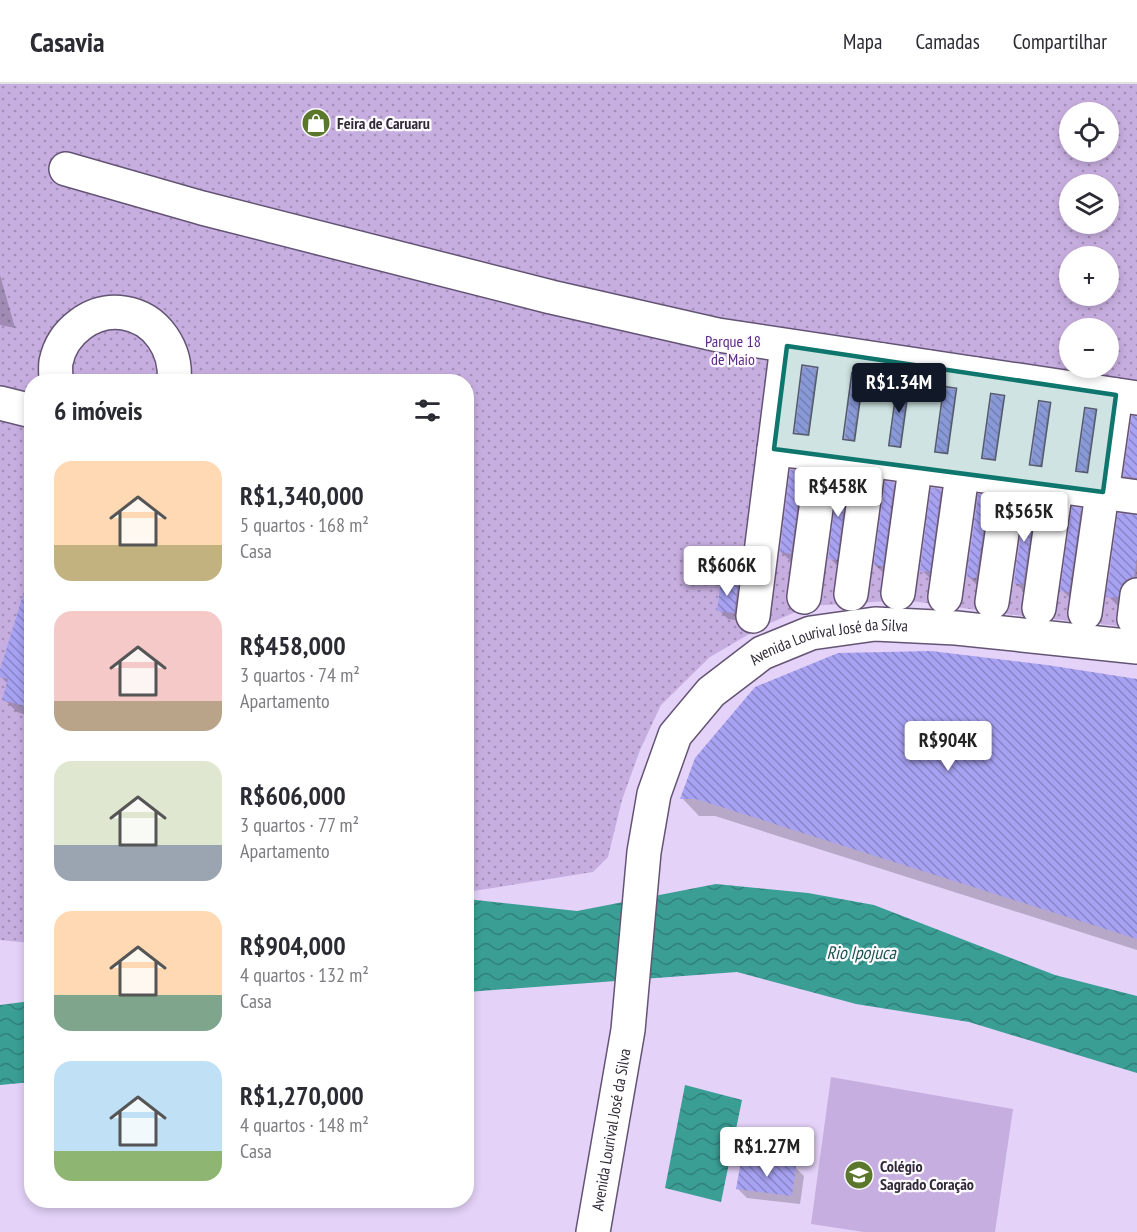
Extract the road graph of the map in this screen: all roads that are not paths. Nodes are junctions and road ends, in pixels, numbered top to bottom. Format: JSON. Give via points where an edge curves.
{"nodes":[{"id":1,"x":66,"y":169,"type":"dead end"},
{"id":2,"x":787,"y":346,"type":"junction"},
{"id":3,"x":837,"y":354,"type":"junction"},
{"id":4,"x":883,"y":360,"type":"junction"},
{"id":5,"x":928,"y":367,"type":"junction"},
{"id":6,"x":56,"y":374,"type":"edge"},
{"id":7,"x":175,"y":374,"type":"edge"},
{"id":8,"x":976,"y":375,"type":"junction"},
{"id":9,"x":1024,"y":381,"type":"junction"},
{"id":10,"x":1070,"y":389,"type":"junction"},
{"id":11,"x":1127,"y":397,"type":"edge"},
{"id":12,"x":0,"y":404,"type":"edge"},
{"id":13,"x":24,"y":409,"type":"edge"},
{"id":14,"x":774,"y":449,"type":"junction"},
{"id":15,"x":823,"y":454,"type":"junction"},
{"id":16,"x":869,"y":460,"type":"junction"},
{"id":17,"x":915,"y":466,"type":"junction"},
{"id":18,"x":962,"y":473,"type":"junction"},
{"id":19,"x":1010,"y":479,"type":"junction"},
{"id":20,"x":1056,"y":486,"type":"junction"},
{"id":21,"x":1103,"y":492,"type":"junction"},
{"id":22,"x":1137,"y":497,"type":"edge"},
{"id":23,"x":898,"y":593,"type":"dead end"},
{"id":24,"x":851,"y":594,"type":"dead end"},
{"id":25,"x":804,"y":597,"type":"dead end"},
{"id":26,"x":945,"y":597,"type":"dead end"},
{"id":27,"x":992,"y":602,"type":"dead end"},
{"id":28,"x":1039,"y":608,"type":"dead end"},
{"id":29,"x":1085,"y":613,"type":"dead end"},
{"id":30,"x":753,"y":616,"type":"dead end"},
{"id":31,"x":1136,"y":620,"type":"edge"},
{"id":32,"x":593,"y":1232,"type":"edge"}],
"edges":[{"from":1,"to":2,"type":"street","via":[[202,208],[551,297],[718,336]]},
{"from":2,"to":3,"type":"street"},
{"from":2,"to":14,"type":"street"},
{"from":3,"to":4,"type":"street"},
{"from":3,"to":15,"type":"street"},
{"from":4,"to":5,"type":"street"},
{"from":4,"to":16,"type":"street"},
{"from":5,"to":8,"type":"street"},
{"from":5,"to":17,"type":"street"},
{"from":6,"to":7,"type":"street","via":[[61,346],[72,331],[87,319],[105,313],[124,313],[160,332],[170,349]]},
{"from":8,"to":9,"type":"street"},
{"from":8,"to":18,"type":"street"},
{"from":9,"to":10,"type":"street"},
{"from":9,"to":19,"type":"street"},
{"from":10,"to":11,"type":"street"},
{"from":10,"to":20,"type":"street"},
{"from":11,"to":21,"type":"street"},
{"from":12,"to":13,"type":"street"},
{"from":14,"to":15,"type":"street"},
{"from":14,"to":30,"type":"street"},
{"from":15,"to":16,"type":"street"},
{"from":15,"to":25,"type":"street"},
{"from":16,"to":17,"type":"street"},
{"from":16,"to":24,"type":"street"},
{"from":17,"to":18,"type":"street"},
{"from":17,"to":23,"type":"street"},
{"from":18,"to":19,"type":"street"},
{"from":18,"to":26,"type":"street"},
{"from":19,"to":20,"type":"street"},
{"from":19,"to":27,"type":"street"},
{"from":20,"to":21,"type":"street"},
{"from":20,"to":28,"type":"street"},
{"from":21,"to":22,"type":"street"},
{"from":21,"to":29,"type":"street"},
{"from":31,"to":32,"type":"street","name":"Avenida Lourival José da Silva","via":[[956,628],[875,624],[811,633],[762,653],[711,692],[675,735],[654,794],[643,862],[629,1025]]}]}
